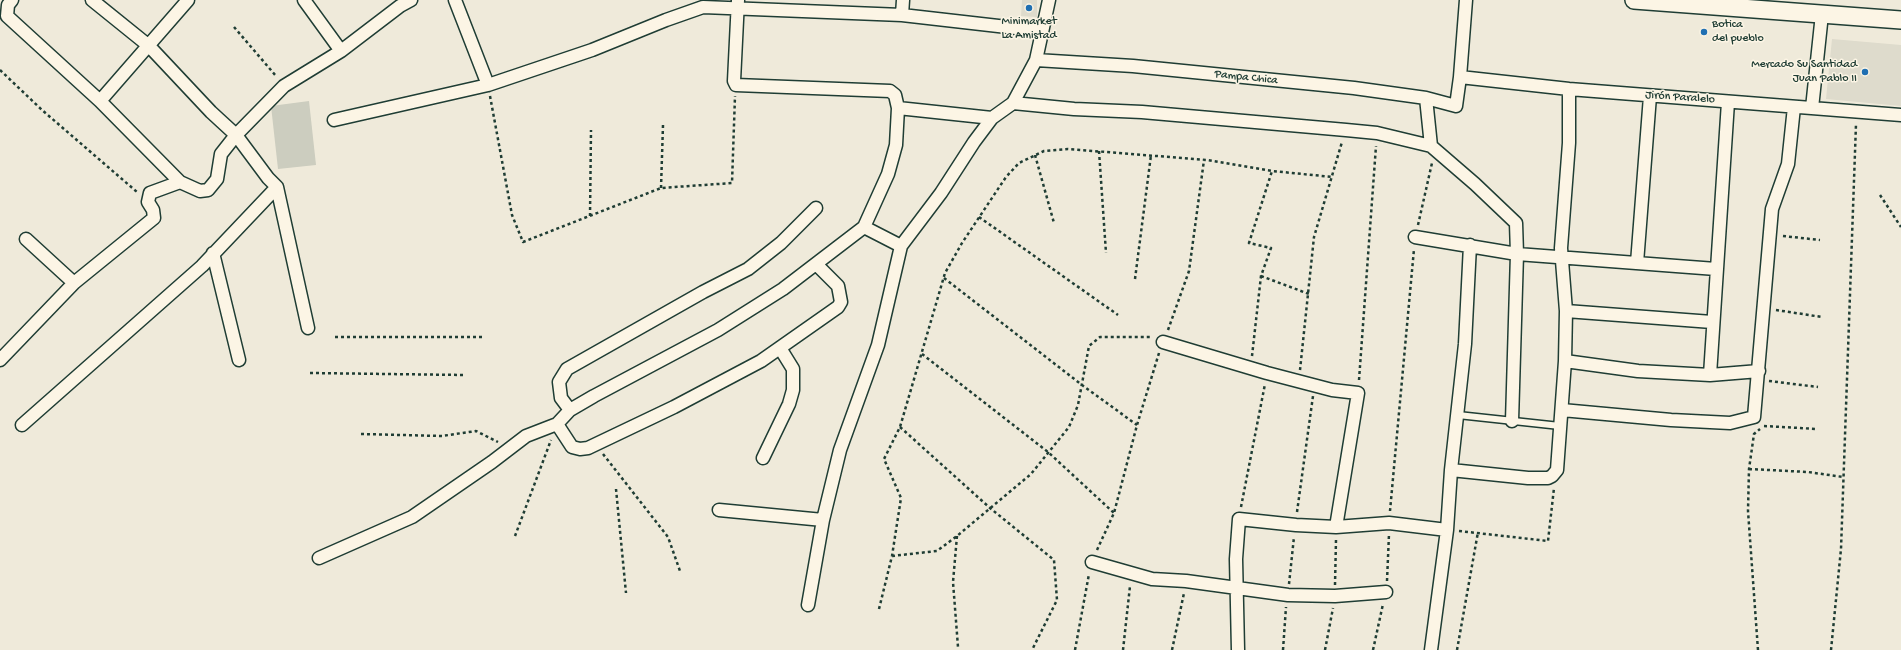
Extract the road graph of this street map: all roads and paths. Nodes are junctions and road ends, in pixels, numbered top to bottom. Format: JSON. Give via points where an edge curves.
{"nodes":[{"id":1,"x":12,"y":0,"type":"edge"},
{"id":2,"x":92,"y":0,"type":"edge"},
{"id":3,"x":188,"y":0,"type":"edge"},
{"id":4,"x":304,"y":0,"type":"edge"},
{"id":5,"x":455,"y":0,"type":"edge"},
{"id":6,"x":903,"y":0,"type":"edge"},
{"id":7,"x":1050,"y":0,"type":"edge"},
{"id":8,"x":1466,"y":0,"type":"edge"},
{"id":9,"x":1634,"y":0,"type":"edge"},
{"id":10,"x":402,"y":2,"type":"edge"},
{"id":11,"x":1721,"y":3,"type":"edge"},
{"id":12,"x":738,"y":4,"type":"edge"},
{"id":13,"x":815,"y":6,"type":"edge"},
{"id":14,"x":1822,"y":14,"type":"junction"},
{"id":15,"x":902,"y":15,"type":"junction"},
{"id":16,"x":1901,"y":20,"type":"edge"},
{"id":17,"x":234,"y":27,"type":"dead end"},
{"id":18,"x":1042,"y":31,"type":"junction"},
{"id":19,"x":150,"y":46,"type":"junction"},
{"id":20,"x":341,"y":51,"type":"junction"},
{"id":21,"x":1036,"y":60,"type":"junction"},
{"id":22,"x":0,"y":70,"type":"edge"},
{"id":23,"x":1460,"y":77,"type":"junction"},
{"id":24,"x":488,"y":85,"type":"junction"},
{"id":25,"x":736,"y":85,"type":"junction"},
{"id":26,"x":284,"y":86,"type":"junction"},
{"id":27,"x":1569,"y":89,"type":"junction"},
{"id":28,"x":1650,"y":96,"type":"junction"},
{"id":29,"x":1426,"y":98,"type":"junction"},
{"id":30,"x":100,"y":101,"type":"junction"},
{"id":31,"x":1728,"y":102,"type":"junction"},
{"id":32,"x":1014,"y":103,"type":"junction"},
{"id":33,"x":1794,"y":107,"type":"junction"},
{"id":34,"x":898,"y":108,"type":"junction"},
{"id":35,"x":1812,"y":108,"type":"junction"},
{"id":36,"x":1856,"y":112,"type":"junction"},
{"id":37,"x":1901,"y":115,"type":"edge"},
{"id":38,"x":992,"y":118,"type":"junction"},
{"id":39,"x":334,"y":120,"type":"dead end"},
{"id":40,"x":663,"y":125,"type":"dead end"},
{"id":41,"x":591,"y":130,"type":"dead end"},
{"id":42,"x":1346,"y":130,"type":"junction"},
{"id":43,"x":1377,"y":133,"type":"junction"},
{"id":44,"x":236,"y":135,"type":"junction"},
{"id":45,"x":1432,"y":148,"type":"junction"},
{"id":46,"x":1099,"y":151,"type":"junction"},
{"id":47,"x":1035,"y":155,"type":"junction"},
{"id":48,"x":1151,"y":155,"type":"junction"},
{"id":49,"x":1204,"y":160,"type":"junction"},
{"id":50,"x":1272,"y":171,"type":"junction"},
{"id":51,"x":1333,"y":177,"type":"junction"},
{"id":52,"x":180,"y":182,"type":"junction"},
{"id":53,"x":277,"y":187,"type":"junction"},
{"id":54,"x":661,"y":188,"type":"junction"},
{"id":55,"x":1880,"y":195,"type":"dead end"},
{"id":56,"x":148,"y":202,"type":"junction"},
{"id":57,"x":816,"y":208,"type":"dead end"},
{"id":58,"x":590,"y":216,"type":"junction"},
{"id":59,"x":979,"y":217,"type":"junction"},
{"id":60,"x":1054,"y":223,"type":"dead end"},
{"id":61,"x":864,"y":227,"type":"junction"},
{"id":62,"x":1901,"y":227,"type":"edge"},
{"id":63,"x":1770,"y":234,"type":"junction"},
{"id":64,"x":1415,"y":237,"type":"junction"},
{"id":65,"x":26,"y":239,"type":"dead end"},
{"id":66,"x":1820,"y":240,"type":"dead end"},
{"id":67,"x":1470,"y":245,"type":"junction"},
{"id":68,"x":901,"y":246,"type":"junction"},
{"id":69,"x":1106,"y":253,"type":"dead end"},
{"id":70,"x":213,"y":254,"type":"junction"},
{"id":71,"x":1517,"y":254,"type":"junction"},
{"id":72,"x":1561,"y":256,"type":"junction"},
{"id":73,"x":1636,"y":263,"type":"junction"},
{"id":74,"x":816,"y":264,"type":"junction"},
{"id":75,"x":1716,"y":268,"type":"junction"},
{"id":76,"x":1261,"y":276,"type":"junction"},
{"id":77,"x":944,"y":278,"type":"junction"},
{"id":78,"x":1135,"y":279,"type":"dead end"},
{"id":79,"x":74,"y":283,"type":"junction"},
{"id":80,"x":1309,"y":294,"type":"junction"},
{"id":81,"x":1763,"y":308,"type":"junction"},
{"id":82,"x":1566,"y":311,"type":"junction"},
{"id":83,"x":1118,"y":315,"type":"dead end"},
{"id":84,"x":1822,"y":317,"type":"dead end"},
{"id":85,"x":1712,"y":322,"type":"junction"},
{"id":86,"x":308,"y":328,"type":"dead end"},
{"id":87,"x":335,"y":337,"type":"dead end"},
{"id":88,"x":483,"y":337,"type":"dead end"},
{"id":89,"x":1164,"y":339,"type":"junction"},
{"id":90,"x":780,"y":348,"type":"junction"},
{"id":91,"x":922,"y":354,"type":"junction"},
{"id":92,"x":0,"y":360,"type":"edge"},
{"id":93,"x":239,"y":360,"type":"dead end"},
{"id":94,"x":1565,"y":361,"type":"junction"},
{"id":95,"x":1250,"y":369,"type":"junction"},
{"id":96,"x":310,"y":373,"type":"dead end"},
{"id":97,"x":1268,"y":373,"type":"junction"},
{"id":98,"x":464,"y":375,"type":"dead end"},
{"id":99,"x":1710,"y":375,"type":"junction"},
{"id":100,"x":1759,"y":375,"type":"junction"},
{"id":101,"x":1298,"y":380,"type":"junction"},
{"id":102,"x":1314,"y":384,"type":"junction"},
{"id":103,"x":1082,"y":385,"type":"junction"},
{"id":104,"x":1818,"y":387,"type":"dead end"},
{"id":105,"x":1358,"y":394,"type":"junction"},
{"id":106,"x":570,"y":410,"type":"junction"},
{"id":107,"x":1562,"y":410,"type":"junction"},
{"id":108,"x":1458,"y":415,"type":"junction"},
{"id":109,"x":1512,"y":421,"type":"junction"},
{"id":110,"x":557,"y":424,"type":"junction"},
{"id":111,"x":1137,"y":424,"type":"junction"},
{"id":112,"x":22,"y":425,"type":"dead end"},
{"id":113,"x":1560,"y":426,"type":"junction"},
{"id":114,"x":900,"y":427,"type":"junction"},
{"id":115,"x":1817,"y":429,"type":"dead end"},
{"id":116,"x":361,"y":434,"type":"dead end"},
{"id":117,"x":595,"y":444,"type":"junction"},
{"id":118,"x":510,"y":448,"type":"junction"},
{"id":119,"x":1048,"y":452,"type":"junction"},
{"id":120,"x":763,"y":458,"type":"dead end"},
{"id":121,"x":1557,"y":466,"type":"junction"},
{"id":122,"x":1749,"y":469,"type":"junction"},
{"id":123,"x":1451,"y":470,"type":"junction"},
{"id":124,"x":1843,"y":477,"type":"junction"},
{"id":125,"x":616,"y":489,"type":"dead end"},
{"id":126,"x":990,"y":508,"type":"junction"},
{"id":127,"x":719,"y":510,"type":"dead end"},
{"id":128,"x":1114,"y":513,"type":"junction"},
{"id":129,"x":1239,"y":519,"type":"junction"},
{"id":130,"x":823,"y":520,"type":"junction"},
{"id":131,"x":1389,"y":524,"type":"junction"},
{"id":132,"x":1296,"y":525,"type":"junction"},
{"id":133,"x":1336,"y":527,"type":"junction"},
{"id":134,"x":1447,"y":530,"type":"junction"},
{"id":135,"x":1478,"y":532,"type":"junction"},
{"id":136,"x":515,"y":536,"type":"dead end"},
{"id":137,"x":957,"y":536,"type":"junction"},
{"id":138,"x":892,"y":556,"type":"junction"},
{"id":139,"x":319,"y":558,"type":"dead end"},
{"id":140,"x":1092,"y":562,"type":"junction"},
{"id":141,"x":680,"y":571,"type":"dead end"},
{"id":142,"x":1132,"y":574,"type":"junction"},
{"id":143,"x":1186,"y":581,"type":"junction"},
{"id":144,"x":1236,"y":588,"type":"junction"},
{"id":145,"x":1386,"y":592,"type":"dead end"},
{"id":146,"x":626,"y":594,"type":"dead end"},
{"id":147,"x":808,"y":605,"type":"dead end"},
{"id":148,"x":879,"y":609,"type":"dead end"},
{"id":149,"x":958,"y":647,"type":"dead end"},
{"id":150,"x":1032,"y":650,"type":"edge"},
{"id":151,"x":1075,"y":650,"type":"edge"},
{"id":152,"x":1123,"y":650,"type":"edge"},
{"id":153,"x":1172,"y":650,"type":"edge"},
{"id":154,"x":1238,"y":650,"type":"edge"},
{"id":155,"x":1431,"y":650,"type":"edge"},
{"id":156,"x":1458,"y":650,"type":"edge"},
{"id":157,"x":1758,"y":650,"type":"edge"},
{"id":158,"x":1831,"y":650,"type":"edge"}],
"edges":[{"from":1,"to":30,"type":"street","via":[[8,5],[7,16]]},
{"from":2,"to":19,"type":"street"},
{"from":3,"to":19,"type":"street"},
{"from":4,"to":20,"type":"street"},
{"from":5,"to":24,"type":"street"},
{"from":6,"to":15,"type":"street"},
{"from":7,"to":18,"type":"street"},
{"from":8,"to":23,"type":"street"},
{"from":9,"to":11,"type":"street"},
{"from":10,"to":20,"type":"street"},
{"from":11,"to":14,"type":"street"},
{"from":12,"to":13,"type":"street"},
{"from":12,"to":24,"type":"street","via":[[703,7],[592,50]]},
{"from":12,"to":25,"type":"street","via":[[734,81]]},
{"from":13,"to":15,"type":"street"},
{"from":14,"to":16,"type":"street"},
{"from":14,"to":35,"type":"street"},
{"from":15,"to":18,"type":"street"},
{"from":17,"to":26,"type":"path"},
{"from":18,"to":21,"type":"street"},
{"from":19,"to":30,"type":"street"},
{"from":19,"to":44,"type":"street"},
{"from":20,"to":26,"type":"street"},
{"from":21,"to":29,"type":"street","name":"Pampa Chica","via":[[1133,66],[1354,88]]},
{"from":21,"to":32,"type":"street"},
{"from":22,"to":56,"type":"path"},
{"from":23,"to":27,"type":"street","name":"Jirón Paralelo"},
{"from":23,"to":29,"type":"street","name":"Pampa Chica","via":[[1456,106]]},
{"from":24,"to":39,"type":"street"},
{"from":24,"to":58,"type":"path","via":[[512,216],[523,242]]},
{"from":25,"to":34,"type":"street","via":[[890,90],[895,95]]},
{"from":25,"to":54,"type":"path","via":[[732,183]]},
{"from":26,"to":44,"type":"street"},
{"from":27,"to":28,"type":"street","name":"Jirón Paralelo"},
{"from":27,"to":72,"type":"street"},
{"from":28,"to":31,"type":"street","name":"Jirón Paralelo"},
{"from":28,"to":73,"type":"street"},
{"from":29,"to":45,"type":"street"},
{"from":30,"to":52,"type":"street"},
{"from":31,"to":33,"type":"street","name":"Jirón Paralelo"},
{"from":31,"to":75,"type":"street"},
{"from":32,"to":38,"type":"street"},
{"from":32,"to":42,"type":"street"},
{"from":33,"to":35,"type":"street","name":"Jirón Paralelo"},
{"from":33,"to":63,"type":"street","via":[[1788,164],[1772,208]]},
{"from":34,"to":38,"type":"street"},
{"from":34,"to":61,"type":"street","via":[[896,145],[888,174]]},
{"from":35,"to":36,"type":"street","name":"Jirón Paralelo"},
{"from":36,"to":37,"type":"street","name":"Jirón Paralelo"},
{"from":36,"to":124,"type":"path"},
{"from":38,"to":68,"type":"street"},
{"from":40,"to":54,"type":"path"},
{"from":41,"to":58,"type":"path"},
{"from":42,"to":43,"type":"street"},
{"from":42,"to":51,"type":"path"},
{"from":43,"to":45,"type":"street"},
{"from":43,"to":105,"type":"path"},
{"from":44,"to":52,"type":"street","via":[[221,154],[218,179],[208,190],[200,191]]},
{"from":44,"to":53,"type":"street"},
{"from":45,"to":64,"type":"path"},
{"from":45,"to":71,"type":"street","via":[[1512,218],[1516,227]]},
{"from":46,"to":47,"type":"path","via":[[1068,149],[1044,151]]},
{"from":46,"to":48,"type":"path"},
{"from":46,"to":69,"type":"path"},
{"from":47,"to":59,"type":"path","via":[[1019,163],[1006,177]]},
{"from":47,"to":60,"type":"path"},
{"from":48,"to":49,"type":"path"},
{"from":48,"to":78,"type":"path"},
{"from":49,"to":50,"type":"path"},
{"from":49,"to":89,"type":"path","via":[[1189,271]]},
{"from":50,"to":51,"type":"path"},
{"from":50,"to":76,"type":"path","via":[[1250,243],[1271,248]]},
{"from":51,"to":80,"type":"path","via":[[1314,237]]},
{"from":52,"to":56,"type":"street","via":[[150,193]]},
{"from":53,"to":70,"type":"street"},
{"from":53,"to":86,"type":"street"},
{"from":54,"to":58,"type":"path"},
{"from":55,"to":62,"type":"path"},
{"from":56,"to":79,"type":"street","via":[[154,218]]},
{"from":57,"to":106,"type":"street","via":[[781,243],[748,268],[567,369],[559,382],[561,398]]},
{"from":59,"to":77,"type":"path"},
{"from":59,"to":83,"type":"path"},
{"from":61,"to":68,"type":"street"},
{"from":61,"to":74,"type":"street"},
{"from":63,"to":66,"type":"path"},
{"from":63,"to":81,"type":"street"},
{"from":64,"to":67,"type":"street"},
{"from":64,"to":131,"type":"path"},
{"from":65,"to":79,"type":"street"},
{"from":67,"to":71,"type":"street"},
{"from":67,"to":108,"type":"street"},
{"from":68,"to":130,"type":"street","via":[[878,345],[840,450]]},
{"from":70,"to":93,"type":"street"},
{"from":70,"to":112,"type":"street"},
{"from":71,"to":72,"type":"street"},
{"from":71,"to":109,"type":"street"},
{"from":72,"to":73,"type":"street"},
{"from":72,"to":82,"type":"street"},
{"from":73,"to":75,"type":"street"},
{"from":74,"to":90,"type":"street","via":[[838,286],[841,302],[838,307]]},
{"from":74,"to":106,"type":"street","via":[[783,289],[718,330]]},
{"from":75,"to":85,"type":"street"},
{"from":76,"to":80,"type":"path"},
{"from":76,"to":95,"type":"path"},
{"from":77,"to":91,"type":"path"},
{"from":77,"to":103,"type":"path"},
{"from":79,"to":92,"type":"street"},
{"from":80,"to":101,"type":"path"},
{"from":81,"to":84,"type":"path"},
{"from":81,"to":100,"type":"street"},
{"from":82,"to":85,"type":"street"},
{"from":82,"to":94,"type":"street"},
{"from":85,"to":99,"type":"street"},
{"from":87,"to":88,"type":"path"},
{"from":89,"to":95,"type":"street"},
{"from":89,"to":103,"type":"path","via":[[1100,337],[1089,346]]},
{"from":89,"to":111,"type":"path"},
{"from":90,"to":117,"type":"street","via":[[761,361],[674,407]]},
{"from":90,"to":120,"type":"street","via":[[793,369],[793,390]]},
{"from":91,"to":114,"type":"path"},
{"from":91,"to":119,"type":"path"},
{"from":94,"to":99,"type":"street"},
{"from":94,"to":107,"type":"street"},
{"from":95,"to":97,"type":"street"},
{"from":96,"to":98,"type":"path"},
{"from":97,"to":101,"type":"street"},
{"from":97,"to":129,"type":"path"},
{"from":99,"to":100,"type":"street"},
{"from":100,"to":104,"type":"path"},
{"from":100,"to":107,"type":"street","via":[[1754,417],[1730,423]]},
{"from":101,"to":102,"type":"street"},
{"from":102,"to":105,"type":"street"},
{"from":102,"to":132,"type":"path"},
{"from":103,"to":111,"type":"path"},
{"from":103,"to":119,"type":"path","via":[[1078,405],[1069,427]]},
{"from":105,"to":133,"type":"street"},
{"from":106,"to":110,"type":"street"},
{"from":107,"to":113,"type":"street"},
{"from":108,"to":109,"type":"lane"},
{"from":108,"to":123,"type":"street"},
{"from":109,"to":113,"type":"lane"},
{"from":110,"to":117,"type":"street","via":[[572,447],[580,449]]},
{"from":110,"to":118,"type":"street","via":[[526,436]]},
{"from":110,"to":136,"type":"path"},
{"from":111,"to":128,"type":"path"},
{"from":113,"to":121,"type":"street"},
{"from":114,"to":126,"type":"path"},
{"from":114,"to":138,"type":"path","via":[[884,459],[901,498]]},
{"from":115,"to":122,"type":"path","via":[[1765,425],[1754,434]]},
{"from":116,"to":118,"type":"path","via":[[442,436],[476,431]]},
{"from":117,"to":141,"type":"path","via":[[668,537]]},
{"from":118,"to":139,"type":"street","via":[[412,517]]},
{"from":119,"to":126,"type":"path","via":[[1031,474]]},
{"from":119,"to":128,"type":"path"},
{"from":121,"to":123,"type":"street","via":[[1555,473],[1548,478]]},
{"from":121,"to":135,"type":"path","via":[[1548,541]]},
{"from":122,"to":124,"type":"path","via":[[1808,472]]},
{"from":122,"to":157,"type":"path","via":[[1748,511]]},
{"from":123,"to":134,"type":"street"},
{"from":124,"to":158,"type":"path","via":[[1841,548]]},
{"from":125,"to":146,"type":"path"},
{"from":126,"to":137,"type":"path"},
{"from":126,"to":150,"type":"path","via":[[1054,560],[1057,600]]},
{"from":127,"to":130,"type":"street"},
{"from":128,"to":140,"type":"path"},
{"from":129,"to":132,"type":"street"},
{"from":129,"to":144,"type":"street"},
{"from":130,"to":147,"type":"street"},
{"from":131,"to":133,"type":"street"},
{"from":131,"to":134,"type":"street"},
{"from":132,"to":133,"type":"street"},
{"from":134,"to":135,"type":"path"},
{"from":134,"to":155,"type":"street"},
{"from":135,"to":156,"type":"path"},
{"from":137,"to":138,"type":"path","via":[[937,551]]},
{"from":137,"to":149,"type":"path","via":[[953,582]]},
{"from":138,"to":148,"type":"path"},
{"from":140,"to":142,"type":"street"},
{"from":140,"to":151,"type":"path"},
{"from":142,"to":143,"type":"street","via":[[1152,579]]},
{"from":142,"to":152,"type":"path"},
{"from":143,"to":144,"type":"street"},
{"from":143,"to":153,"type":"path"},
{"from":144,"to":145,"type":"street","via":[[1288,595],[1335,596]]},
{"from":144,"to":154,"type":"street"}]}
